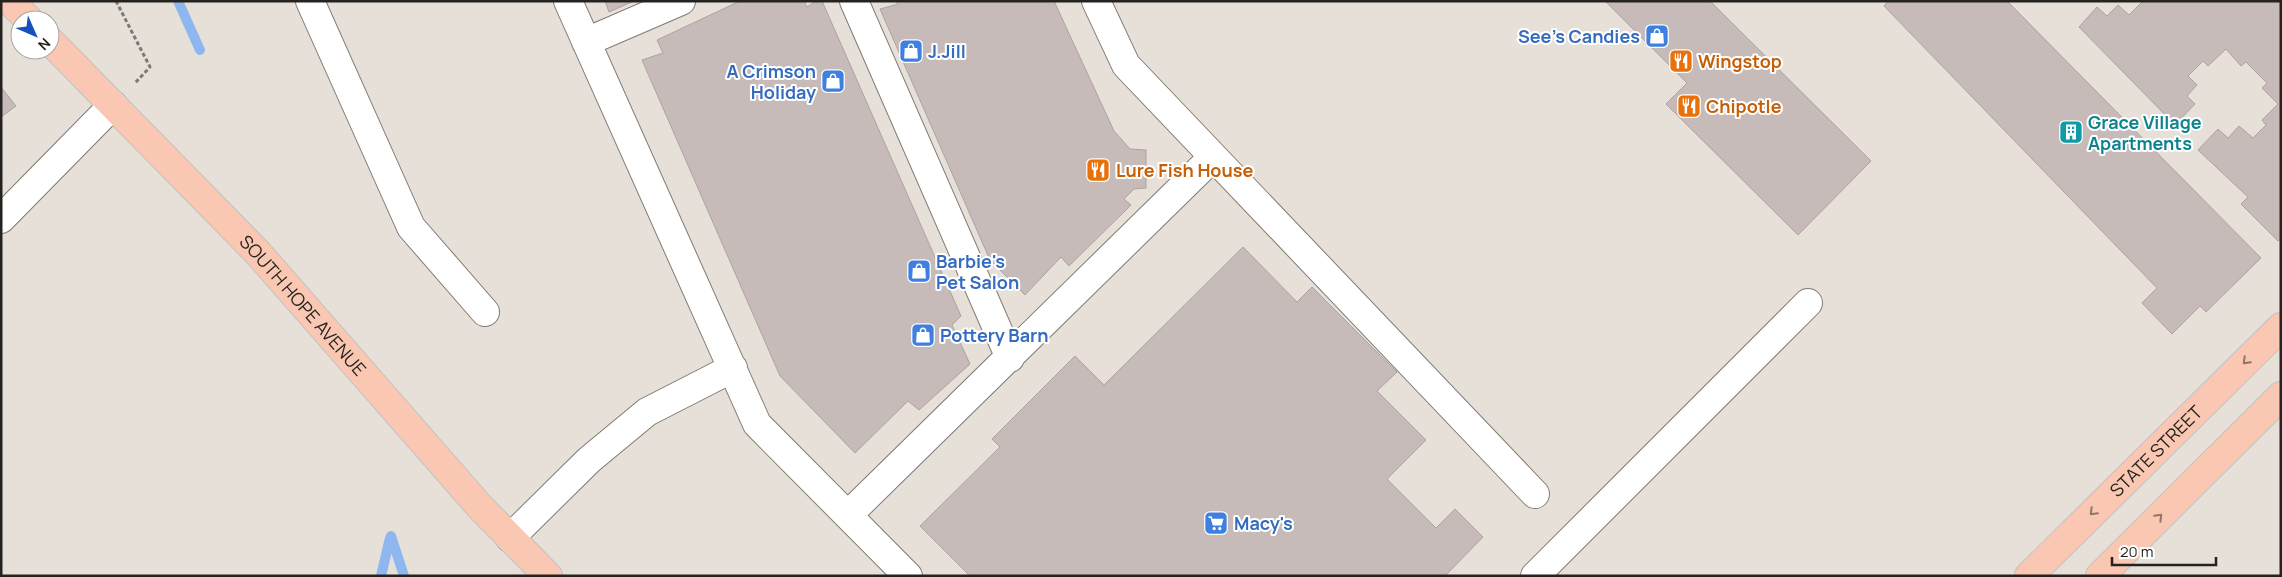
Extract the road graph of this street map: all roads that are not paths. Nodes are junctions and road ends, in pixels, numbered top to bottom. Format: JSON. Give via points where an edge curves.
{"nodes":[{"id":1,"x":10,"y":1,"type":"edge"},
{"id":2,"x":310,"y":1,"type":"edge"},
{"id":3,"x":568,"y":1,"type":"edge"},
{"id":4,"x":681,"y":1,"type":"edge"},
{"id":5,"x":854,"y":1,"type":"edge"},
{"id":6,"x":1096,"y":1,"type":"edge"},
{"id":7,"x":19,"y":10,"type":"edge"},
{"id":8,"x":586,"y":42,"type":"junction"},
{"id":9,"x":60,"y":51,"type":"edge"},
{"id":10,"x":113,"y":105,"type":"junction"},
{"id":11,"x":1213,"y":157,"type":"junction"},
{"id":12,"x":1,"y":219,"type":"edge"},
{"id":13,"x":1808,"y":303,"type":"dead end"},
{"id":14,"x":485,"y":312,"type":"dead end"},
{"id":15,"x":2281,"y":327,"type":"edge"},
{"id":16,"x":1010,"y":358,"type":"junction"},
{"id":17,"x":732,"y":368,"type":"junction"},
{"id":18,"x":2281,"y":396,"type":"edge"},
{"id":19,"x":1535,"y":494,"type":"dead end"},
{"id":20,"x":848,"y":515,"type":"junction"},
{"id":21,"x":510,"y":538,"type":"junction"},
{"id":22,"x":2039,"y":572,"type":"edge"},
{"id":23,"x":548,"y":576,"type":"edge"},
{"id":24,"x":908,"y":576,"type":"edge"},
{"id":25,"x":1535,"y":576,"type":"edge"},
{"id":26,"x":2100,"y":576,"type":"edge"}],
"edges":[{"from":1,"to":7,"type":"main road"},
{"from":2,"to":14,"type":"street","via":[[410,226]]},
{"from":3,"to":8,"type":"street"},
{"from":4,"to":8,"type":"street"},
{"from":5,"to":16,"type":"street"},
{"from":6,"to":11,"type":"street","via":[[1126,65]]},
{"from":8,"to":17,"type":"street"},
{"from":9,"to":10,"type":"main road","name":"SOUTH HOPE AVENUE"},
{"from":10,"to":12,"type":"street"},
{"from":10,"to":21,"type":"main road","name":"SOUTH HOPE AVENUE","via":[[267,262]]},
{"from":11,"to":16,"type":"street"},
{"from":11,"to":19,"type":"street"},
{"from":13,"to":25,"type":"street"},
{"from":15,"to":22,"type":"main road","name":"STATE STREET","one_way":true},
{"from":16,"to":20,"type":"street"},
{"from":17,"to":20,"type":"street","via":[[757,424]]},
{"from":17,"to":21,"type":"street","via":[[647,412],[589,460]]},
{"from":26,"to":18,"type":"main road","one_way":true},
{"from":20,"to":24,"type":"street"},
{"from":21,"to":23,"type":"main road","name":"SOUTH HOPE AVENUE"}]}
